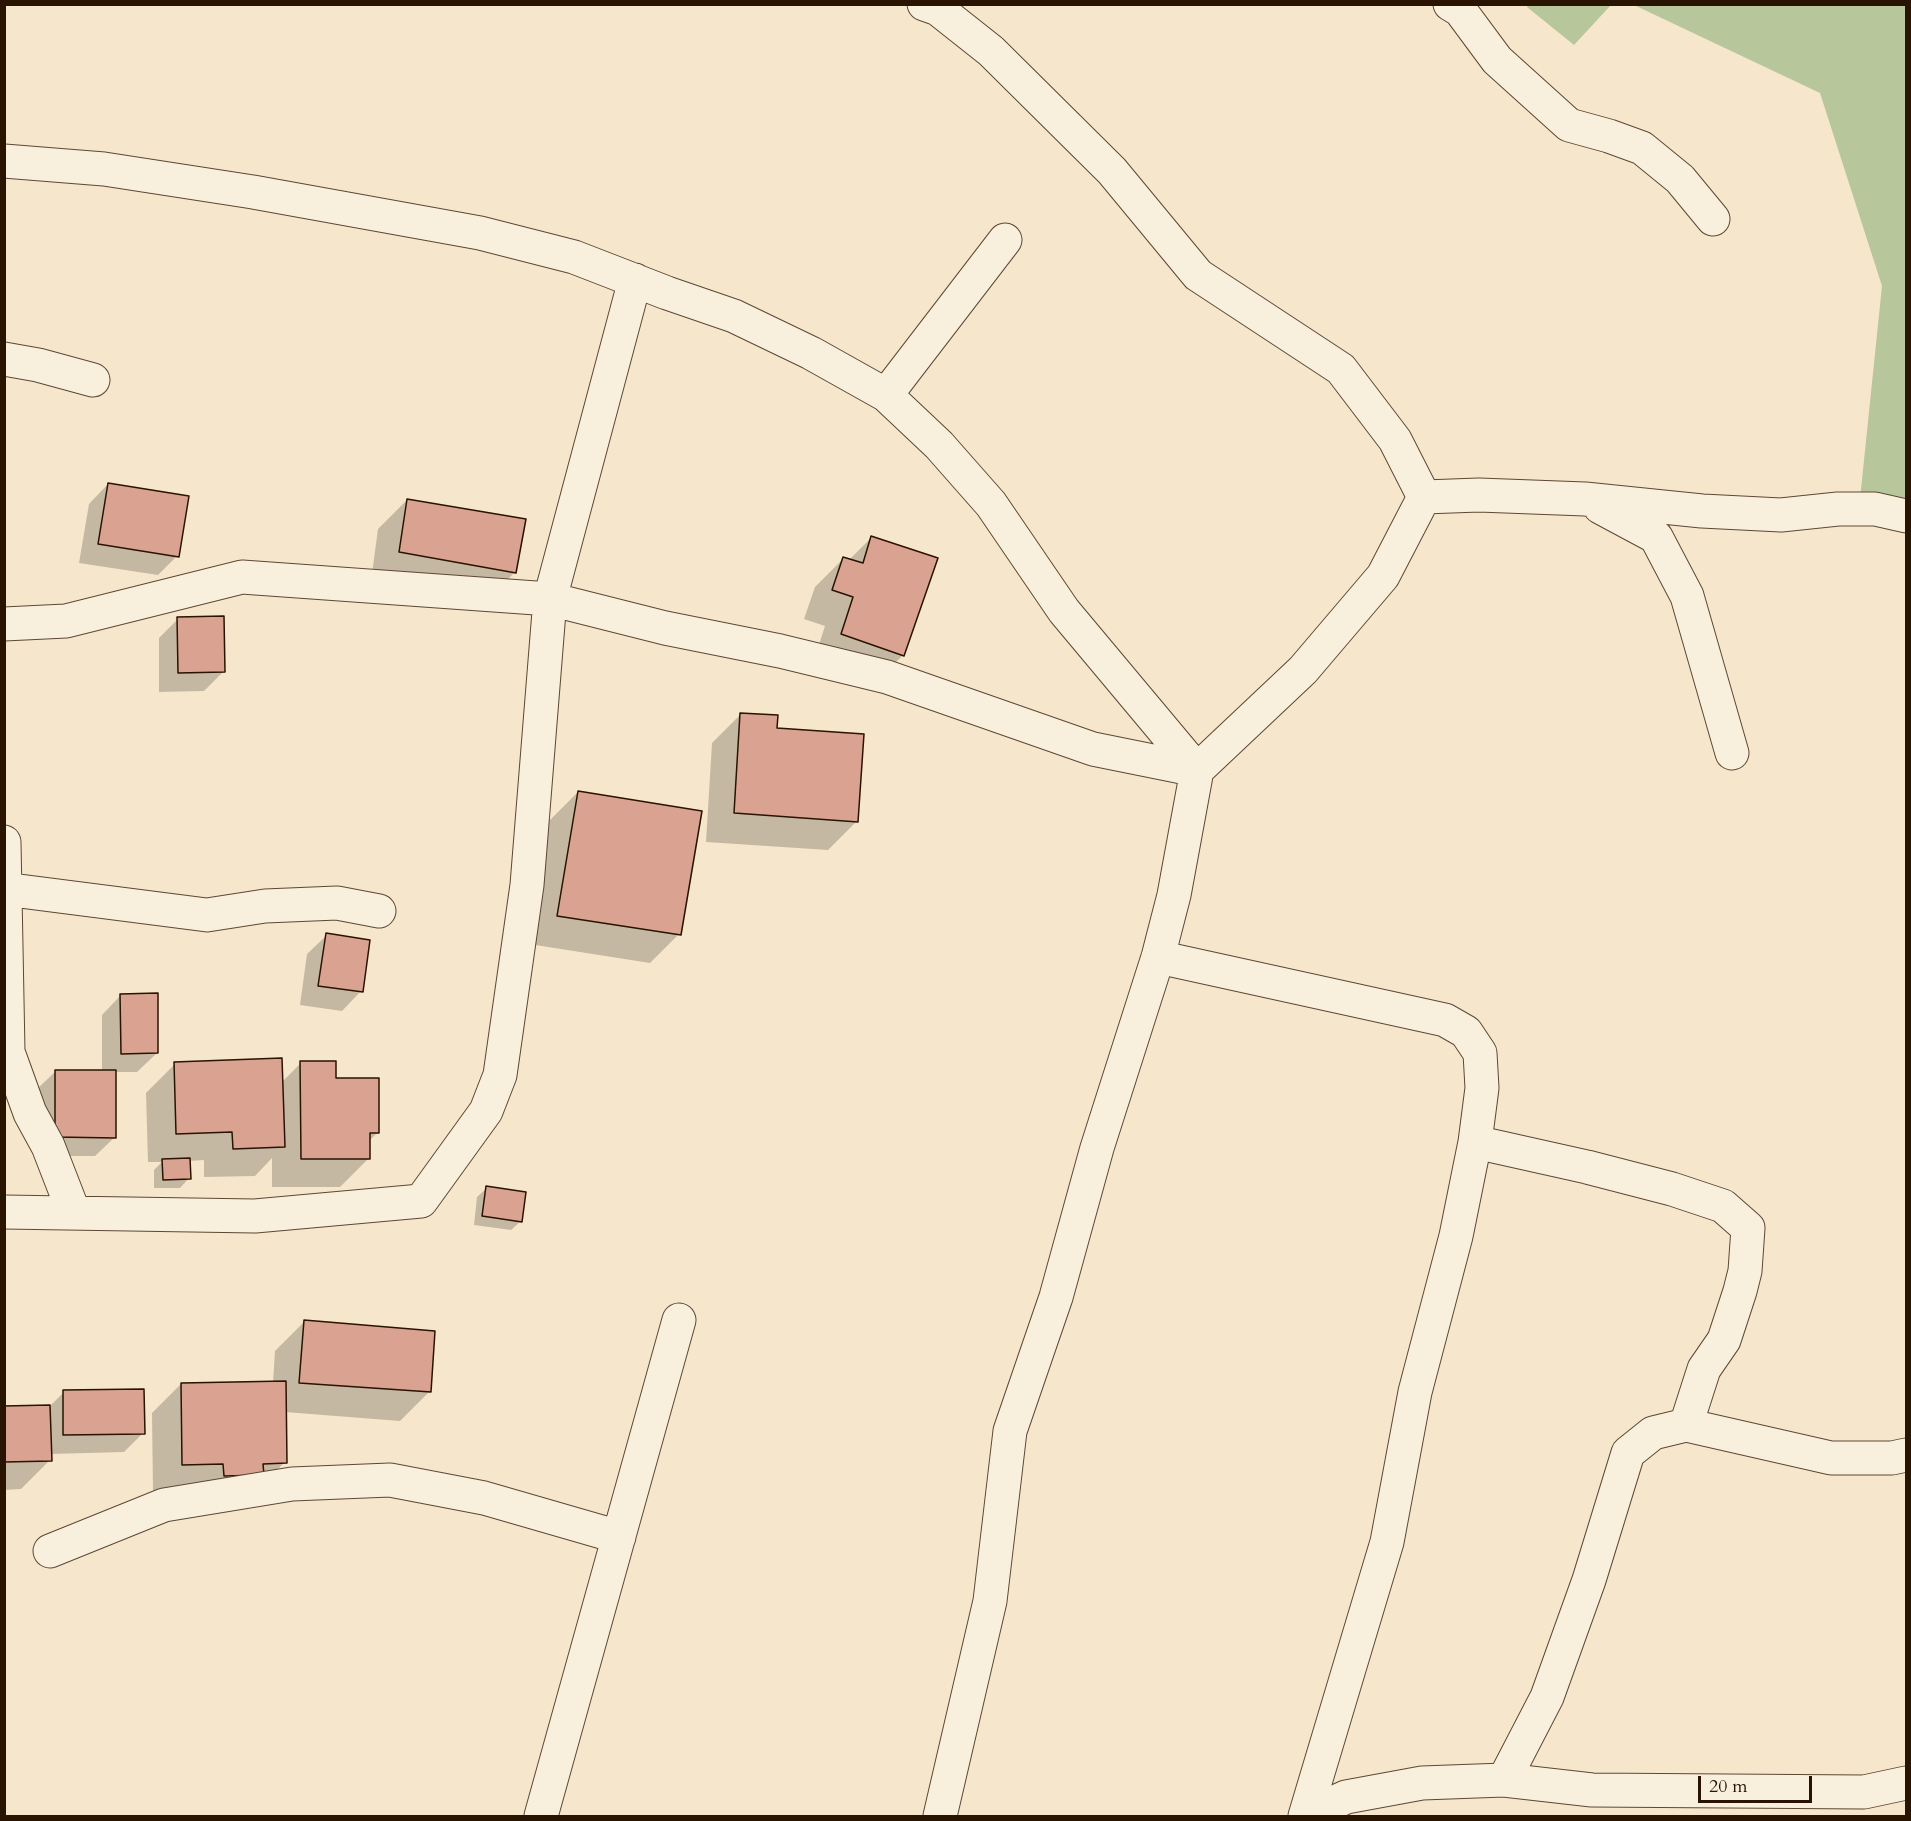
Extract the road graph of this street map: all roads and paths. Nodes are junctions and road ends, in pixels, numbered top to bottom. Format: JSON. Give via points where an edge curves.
{"nodes":[{"id":1,"x":1450,"y":4,"type":"edge"},
{"id":2,"x":934,"y":6,"type":"edge"},
{"id":3,"x":4,"y":161,"type":"edge"},
{"id":4,"x":1713,"y":219,"type":"dead end"},
{"id":5,"x":1005,"y":240,"type":"dead end"},
{"id":6,"x":635,"y":280,"type":"junction"},
{"id":7,"x":4,"y":359,"type":"edge"},
{"id":8,"x":93,"y":380,"type":"dead end"},
{"id":9,"x":886,"y":395,"type":"junction"},
{"id":10,"x":1424,"y":497,"type":"junction"},
{"id":11,"x":1585,"y":499,"type":"junction"},
{"id":12,"x":1906,"y":516,"type":"edge"},
{"id":13,"x":550,"y":599,"type":"junction"},
{"id":14,"x":4,"y":624,"type":"edge"},
{"id":15,"x":1732,"y":753,"type":"dead end"},
{"id":16,"x":1197,"y":770,"type":"junction"},
{"id":17,"x":4,"y":842,"type":"edge"},
{"id":18,"x":5,"y":889,"type":"edge"},
{"id":19,"x":379,"y":911,"type":"dead end"},
{"id":20,"x":1158,"y":957,"type":"junction"},
{"id":21,"x":1474,"y":1142,"type":"junction"},
{"id":22,"x":4,"y":1212,"type":"edge"},
{"id":23,"x":74,"y":1213,"type":"junction"},
{"id":24,"x":679,"y":1320,"type":"dead end"},
{"id":25,"x":1686,"y":1425,"type":"junction"},
{"id":26,"x":1906,"y":1455,"type":"edge"},
{"id":27,"x":619,"y":1537,"type":"junction"},
{"id":28,"x":50,"y":1551,"type":"dead end"},
{"id":29,"x":1504,"y":1780,"type":"junction"},
{"id":30,"x":1906,"y":1783,"type":"edge"},
{"id":31,"x":541,"y":1816,"type":"edge"},
{"id":32,"x":940,"y":1816,"type":"edge"},
{"id":33,"x":1305,"y":1816,"type":"edge"}],
"edges":[{"from":1,"to":4,"type":"street","via":[[1460,10],[1497,60],[1569,125],[1642,148],[1680,179]]},
{"from":2,"to":10,"type":"street","via":[[991,51],[1112,171],[1198,275],[1341,369],[1395,440]]},
{"from":3,"to":6,"type":"street","via":[[116,171],[480,233],[574,257]]},
{"from":5,"to":9,"type":"street"},
{"from":6,"to":9,"type":"street","via":[[734,316]]},
{"from":6,"to":13,"type":"street"},
{"from":7,"to":8,"type":"street"},
{"from":9,"to":16,"type":"street","via":[[939,445],[991,504],[1064,611]]},
{"from":10,"to":11,"type":"street"},
{"from":10,"to":16,"type":"street","via":[[1383,576],[1303,670]]},
{"from":11,"to":12,"type":"street","via":[[1714,512],[1781,515],[1875,509]]},
{"from":11,"to":15,"type":"street","via":[[1656,537],[1687,596]]},
{"from":13,"to":14,"type":"street","via":[[242,577],[66,621]]},
{"from":13,"to":16,"type":"street","via":[[887,677],[1094,749]]},
{"from":13,"to":23,"type":"street","via":[[527,885],[500,1075],[486,1110],[421,1201],[255,1216]]},
{"from":16,"to":20,"type":"street","via":[[1174,895]]},
{"from":17,"to":18,"type":"street"},
{"from":18,"to":19,"type":"street","via":[[207,915],[265,906],[337,903]]},
{"from":18,"to":23,"type":"street","via":[[8,1052]]},
{"from":20,"to":21,"type":"street","via":[[1445,1020],[1467,1032],[1480,1053],[1482,1088]]},
{"from":20,"to":32,"type":"street","via":[[1097,1148],[1056,1297],[1010,1431],[990,1601]]},
{"from":21,"to":25,"type":"street","via":[[1672,1189],[1723,1206],[1748,1228],[1740,1291],[1724,1340],[1704,1369]]},
{"from":21,"to":33,"type":"street","via":[[1456,1236],[1415,1392],[1387,1542]]},
{"from":22,"to":23,"type":"street"},
{"from":24,"to":27,"type":"street"},
{"from":25,"to":26,"type":"street","via":[[1831,1458]]},
{"from":25,"to":29,"type":"street","via":[[1653,1433],[1628,1453],[1547,1697]]},
{"from":27,"to":28,"type":"street","via":[[484,1498],[390,1480],[292,1485],[164,1505]]},
{"from":27,"to":31,"type":"street"},
{"from":29,"to":30,"type":"street","via":[[1592,1790],[1864,1792]]},
{"from":29,"to":33,"type":"street","via":[[1422,1783],[1346,1797]]}]}
